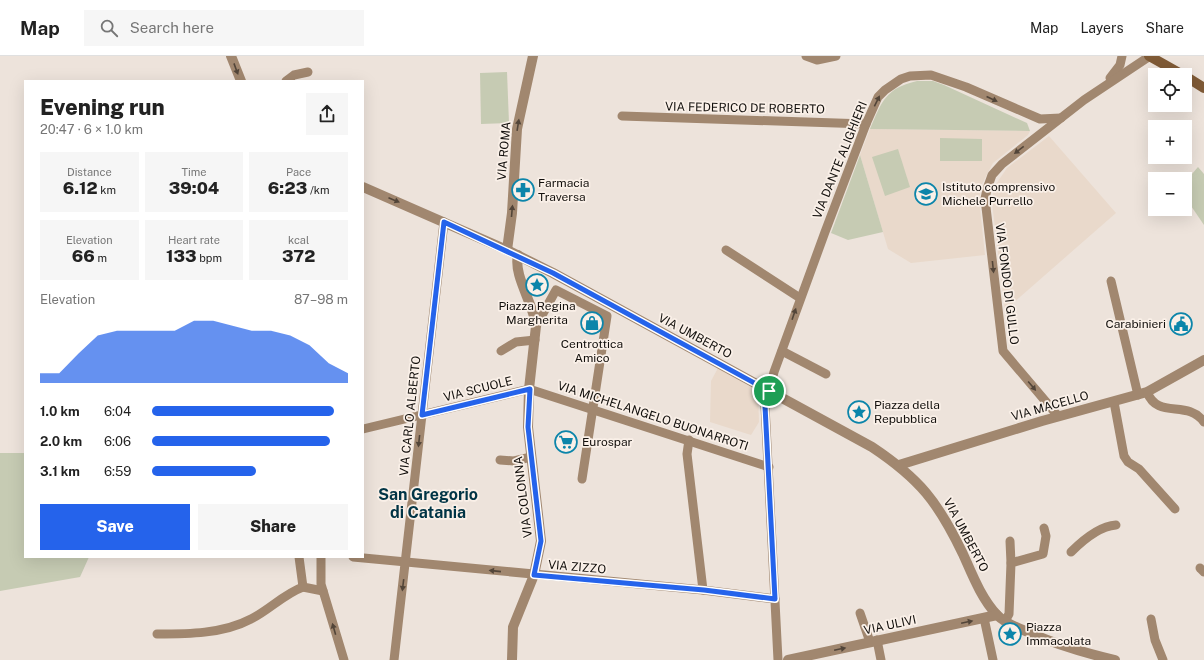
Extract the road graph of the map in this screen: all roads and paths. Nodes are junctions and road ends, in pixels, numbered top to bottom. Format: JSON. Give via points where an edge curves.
{"nodes":[{"id":1,"x":231,"y":56,"type":"edge"},
{"id":2,"x":533,"y":56,"type":"edge"},
{"id":3,"x":806,"y":56,"type":"edge"},
{"id":4,"x":836,"y":56,"type":"edge"},
{"id":5,"x":1122,"y":56,"type":"edge"},
{"id":6,"x":1149,"y":56,"type":"edge"},
{"id":7,"x":1170,"y":68,"type":"edge"},
{"id":8,"x":308,"y":72,"type":"dead end"},
{"id":9,"x":241,"y":80,"type":"edge"},
{"id":10,"x":287,"y":80,"type":"edge"},
{"id":11,"x":1192,"y":81,"type":"edge"},
{"id":12,"x":1204,"y":88,"type":"edge"},
{"id":13,"x":1098,"y":91,"type":"junction"},
{"id":14,"x":1027,"y":115,"type":"junction"},
{"id":15,"x":622,"y":116,"type":"dead end"},
{"id":16,"x":1061,"y":118,"type":"junction"},
{"id":17,"x":866,"y":124,"type":"junction"},
{"id":18,"x":1038,"y":136,"type":"junction"},
{"id":19,"x":364,"y":188,"type":"edge"},
{"id":20,"x":444,"y":222,"type":"junction"},
{"id":21,"x":507,"y":250,"type":"junction"},
{"id":22,"x":726,"y":250,"type":"dead end"},
{"id":23,"x":518,"y":255,"type":"junction"},
{"id":24,"x":1111,"y":281,"type":"dead end"},
{"id":25,"x":800,"y":298,"type":"junction"},
{"id":26,"x":536,"y":326,"type":"junction"},
{"id":27,"x":535,"y":340,"type":"junction"},
{"id":28,"x":501,"y":351,"type":"dead end"},
{"id":29,"x":782,"y":351,"type":"junction"},
{"id":30,"x":1204,"y":360,"type":"edge"},
{"id":31,"x":826,"y":374,"type":"dead end"},
{"id":32,"x":530,"y":389,"type":"junction"},
{"id":33,"x":769,"y":391,"type":"junction"},
{"id":34,"x":1143,"y":393,"type":"junction"},
{"id":35,"x":1114,"y":402,"type":"junction"},
{"id":36,"x":592,"y":408,"type":"junction"},
{"id":37,"x":422,"y":415,"type":"junction"},
{"id":38,"x":1058,"y":416,"type":"junction"},
{"id":39,"x":1204,"y":422,"type":"edge"},
{"id":40,"x":364,"y":429,"type":"edge"},
{"id":41,"x":689,"y":440,"type":"junction"},
{"id":42,"x":531,"y":457,"type":"junction"},
{"id":43,"x":500,"y":460,"type":"dead end"},
{"id":44,"x":899,"y":465,"type":"junction"},
{"id":45,"x":768,"y":467,"type":"junction"},
{"id":46,"x":582,"y":479,"type":"dead end"},
{"id":47,"x":1175,"y":509,"type":"dead end"},
{"id":48,"x":1116,"y":525,"type":"dead end"},
{"id":49,"x":1044,"y":528,"type":"dead end"},
{"id":50,"x":1010,"y":541,"type":"dead end"},
{"id":51,"x":1071,"y":552,"type":"dead end"},
{"id":52,"x":299,"y":558,"type":"edge"},
{"id":53,"x":321,"y":558,"type":"edge"},
{"id":54,"x":364,"y":558,"type":"edge"},
{"id":55,"x":406,"y":561,"type":"junction"},
{"id":56,"x":1011,"y":563,"type":"junction"},
{"id":57,"x":534,"y":575,"type":"junction"},
{"id":58,"x":300,"y":588,"type":"junction"},
{"id":59,"x":704,"y":590,"type":"junction"},
{"id":60,"x":324,"y":594,"type":"junction"},
{"id":61,"x":775,"y":599,"type":"junction"},
{"id":62,"x":860,"y":613,"type":"dead end"},
{"id":63,"x":984,"y":618,"type":"junction"},
{"id":64,"x":1001,"y":618,"type":"junction"},
{"id":65,"x":1151,"y":619,"type":"dead end"},
{"id":66,"x":157,"y":634,"type":"dead end"},
{"id":67,"x":874,"y":641,"type":"junction"},
{"id":68,"x":344,"y":660,"type":"edge"},
{"id":69,"x":394,"y":660,"type":"edge"},
{"id":70,"x":512,"y":660,"type":"edge"},
{"id":71,"x":778,"y":660,"type":"edge"},
{"id":72,"x":788,"y":660,"type":"edge"},
{"id":73,"x":881,"y":660,"type":"edge"},
{"id":74,"x":993,"y":660,"type":"edge"},
{"id":75,"x":1115,"y":660,"type":"edge"},
{"id":76,"x":1163,"y":660,"type":"edge"}],
"edges":[{"from":1,"to":9,"type":"street","one_way":true},
{"from":21,"to":2,"type":"street","name":"VIA ROMA","one_way":true,"via":[[517,129]]},
{"from":3,"to":4,"type":"street","via":[[817,60]]},
{"from":5,"to":13,"type":"street","via":[[1117,71]]},
{"from":6,"to":7,"type":"main road"},
{"from":6,"to":13,"type":"street"},
{"from":8,"to":10,"type":"street","via":[[294,75]]},
{"from":11,"to":12,"type":"main road"},
{"from":13,"to":16,"type":"street","name":"VIA FONDO DI GULLO"},
{"from":14,"to":16,"type":"street","name":"VIA DANTE ALIGHIERI","via":[[1040,119]]},
{"from":17,"to":14,"type":"street","name":"VIA DANTE ALIGHIERI","one_way":true,"via":[[878,97],[885,90],[901,79],[923,75],[960,84]]},
{"from":14,"to":18,"type":"street","via":[[1036,123]]},
{"from":15,"to":17,"type":"street","name":"VIA FEDERICO DE ROBERTO"},
{"from":16,"to":18,"type":"street","name":"VIA FONDO DI GULLO"},
{"from":17,"to":25,"type":"street","name":"VIA DANTE ALIGHIERI"},
{"from":18,"to":38,"type":"street","name":"VIA FONDO DI GULLO","one_way":true,"via":[[1002,164],[992,176],[987,189],[986,213],[1003,351]]},
{"from":19,"to":20,"type":"street","one_way":true},
{"from":20,"to":21,"type":"street"},
{"from":20,"to":37,"type":"street","name":"VIA CARLO ALBERTO"},
{"from":21,"to":23,"type":"street","name":"VIA UMBERTO"},
{"from":22,"to":25,"type":"street"},
{"from":23,"to":26,"type":"street","name":"VIA COLONNA","via":[[518,267]]},
{"from":23,"to":33,"type":"street","name":"VIA UMBERTO"},
{"from":24,"to":34,"type":"street"},
{"from":29,"to":25,"type":"street","name":"VIA DANTE ALIGHIERI","one_way":true},
{"from":26,"to":27,"type":"street","name":"VIA COLONNA"},
{"from":26,"to":36,"type":"street","via":[[556,290],[607,316]]},
{"from":27,"to":28,"type":"street","via":[[516,342]]},
{"from":27,"to":32,"type":"street","name":"VIA COLONNA"},
{"from":29,"to":31,"type":"street"},
{"from":29,"to":33,"type":"street","name":"VIA DANTE ALIGHIERI"},
{"from":30,"to":34,"type":"street","name":"VIA MACELLO"},
{"from":32,"to":36,"type":"street","name":"VIA MICHELANGELO BUONARROTI"},
{"from":32,"to":37,"type":"street","name":"VIA SCUOLE"},
{"from":32,"to":42,"type":"street","name":"VIA COLONNA","via":[[528,427]]},
{"from":33,"to":44,"type":"street","name":"VIA UMBERTO","via":[[834,425]]},
{"from":33,"to":45,"type":"street","name":"VIA DANTE ALIGHIERI","via":[[765,406]]},
{"from":34,"to":35,"type":"street","name":"VIA MACELLO"},
{"from":34,"to":39,"type":"street","via":[[1160,407],[1192,411]]},
{"from":35,"to":38,"type":"street","name":"VIA MACELLO"},
{"from":35,"to":47,"type":"street","via":[[1124,456]]},
{"from":36,"to":41,"type":"street","name":"VIA MICHELANGELO BUONARROTI"},
{"from":36,"to":46,"type":"street"},
{"from":37,"to":40,"type":"street","name":"VIA SCUOLE"},
{"from":37,"to":55,"type":"street","name":"VIA CARLO ALBERTO","one_way":true},
{"from":38,"to":44,"type":"street","name":"VIA MACELLO"},
{"from":41,"to":45,"type":"street","name":"VIA MICHELANGELO BUONARROTI"},
{"from":41,"to":59,"type":"street","via":[[687,454]]},
{"from":42,"to":43,"type":"street","via":[[514,461]]},
{"from":42,"to":57,"type":"street","name":"VIA COLONNA","via":[[541,541]]},
{"from":44,"to":64,"type":"street","name":"VIA UMBERTO","via":[[923,488],[941,512],[982,595]]},
{"from":45,"to":61,"type":"street","name":"VIA DANTE ALIGHIERI"},
{"from":48,"to":51,"type":"street","via":[[1099,531]]},
{"from":49,"to":56,"type":"street","via":[[1046,542],[1043,554]]},
{"from":50,"to":56,"type":"street"},
{"from":52,"to":58,"type":"street"},
{"from":53,"to":60,"type":"street","via":[[321,584]]},
{"from":54,"to":55,"type":"street","name":"VIA ZIZZO"},
{"from":57,"to":55,"type":"street","name":"VIA ZIZZO","one_way":true},
{"from":55,"to":69,"type":"street","name":"VIA CARLO ALBERTO","one_way":true},
{"from":56,"to":64,"type":"street","via":[[1009,614]]},
{"from":57,"to":59,"type":"street","name":"VIA ZIZZO"},
{"from":57,"to":70,"type":"street","name":"VIA COLONNA","via":[[513,627]]},
{"from":58,"to":60,"type":"street"},
{"from":58,"to":66,"type":"street","via":[[250,620],[233,626],[206,631]]},
{"from":59,"to":61,"type":"street","name":"VIA ZIZZO"},
{"from":68,"to":60,"type":"street","one_way":true},
{"from":61,"to":71,"type":"street","name":"VIA DANTE ALIGHIERI"},
{"from":62,"to":67,"type":"street"},
{"from":63,"to":64,"type":"street","name":"VIA ULIVI"},
{"from":67,"to":63,"type":"street","name":"VIA ULIVI","one_way":true},
{"from":63,"to":74,"type":"street"},
{"from":64,"to":75,"type":"street","via":[[1059,645]]},
{"from":65,"to":76,"type":"street","via":[[1155,640]]},
{"from":72,"to":67,"type":"street","name":"VIA ULIVI","one_way":true},
{"from":67,"to":73,"type":"street"}]}
